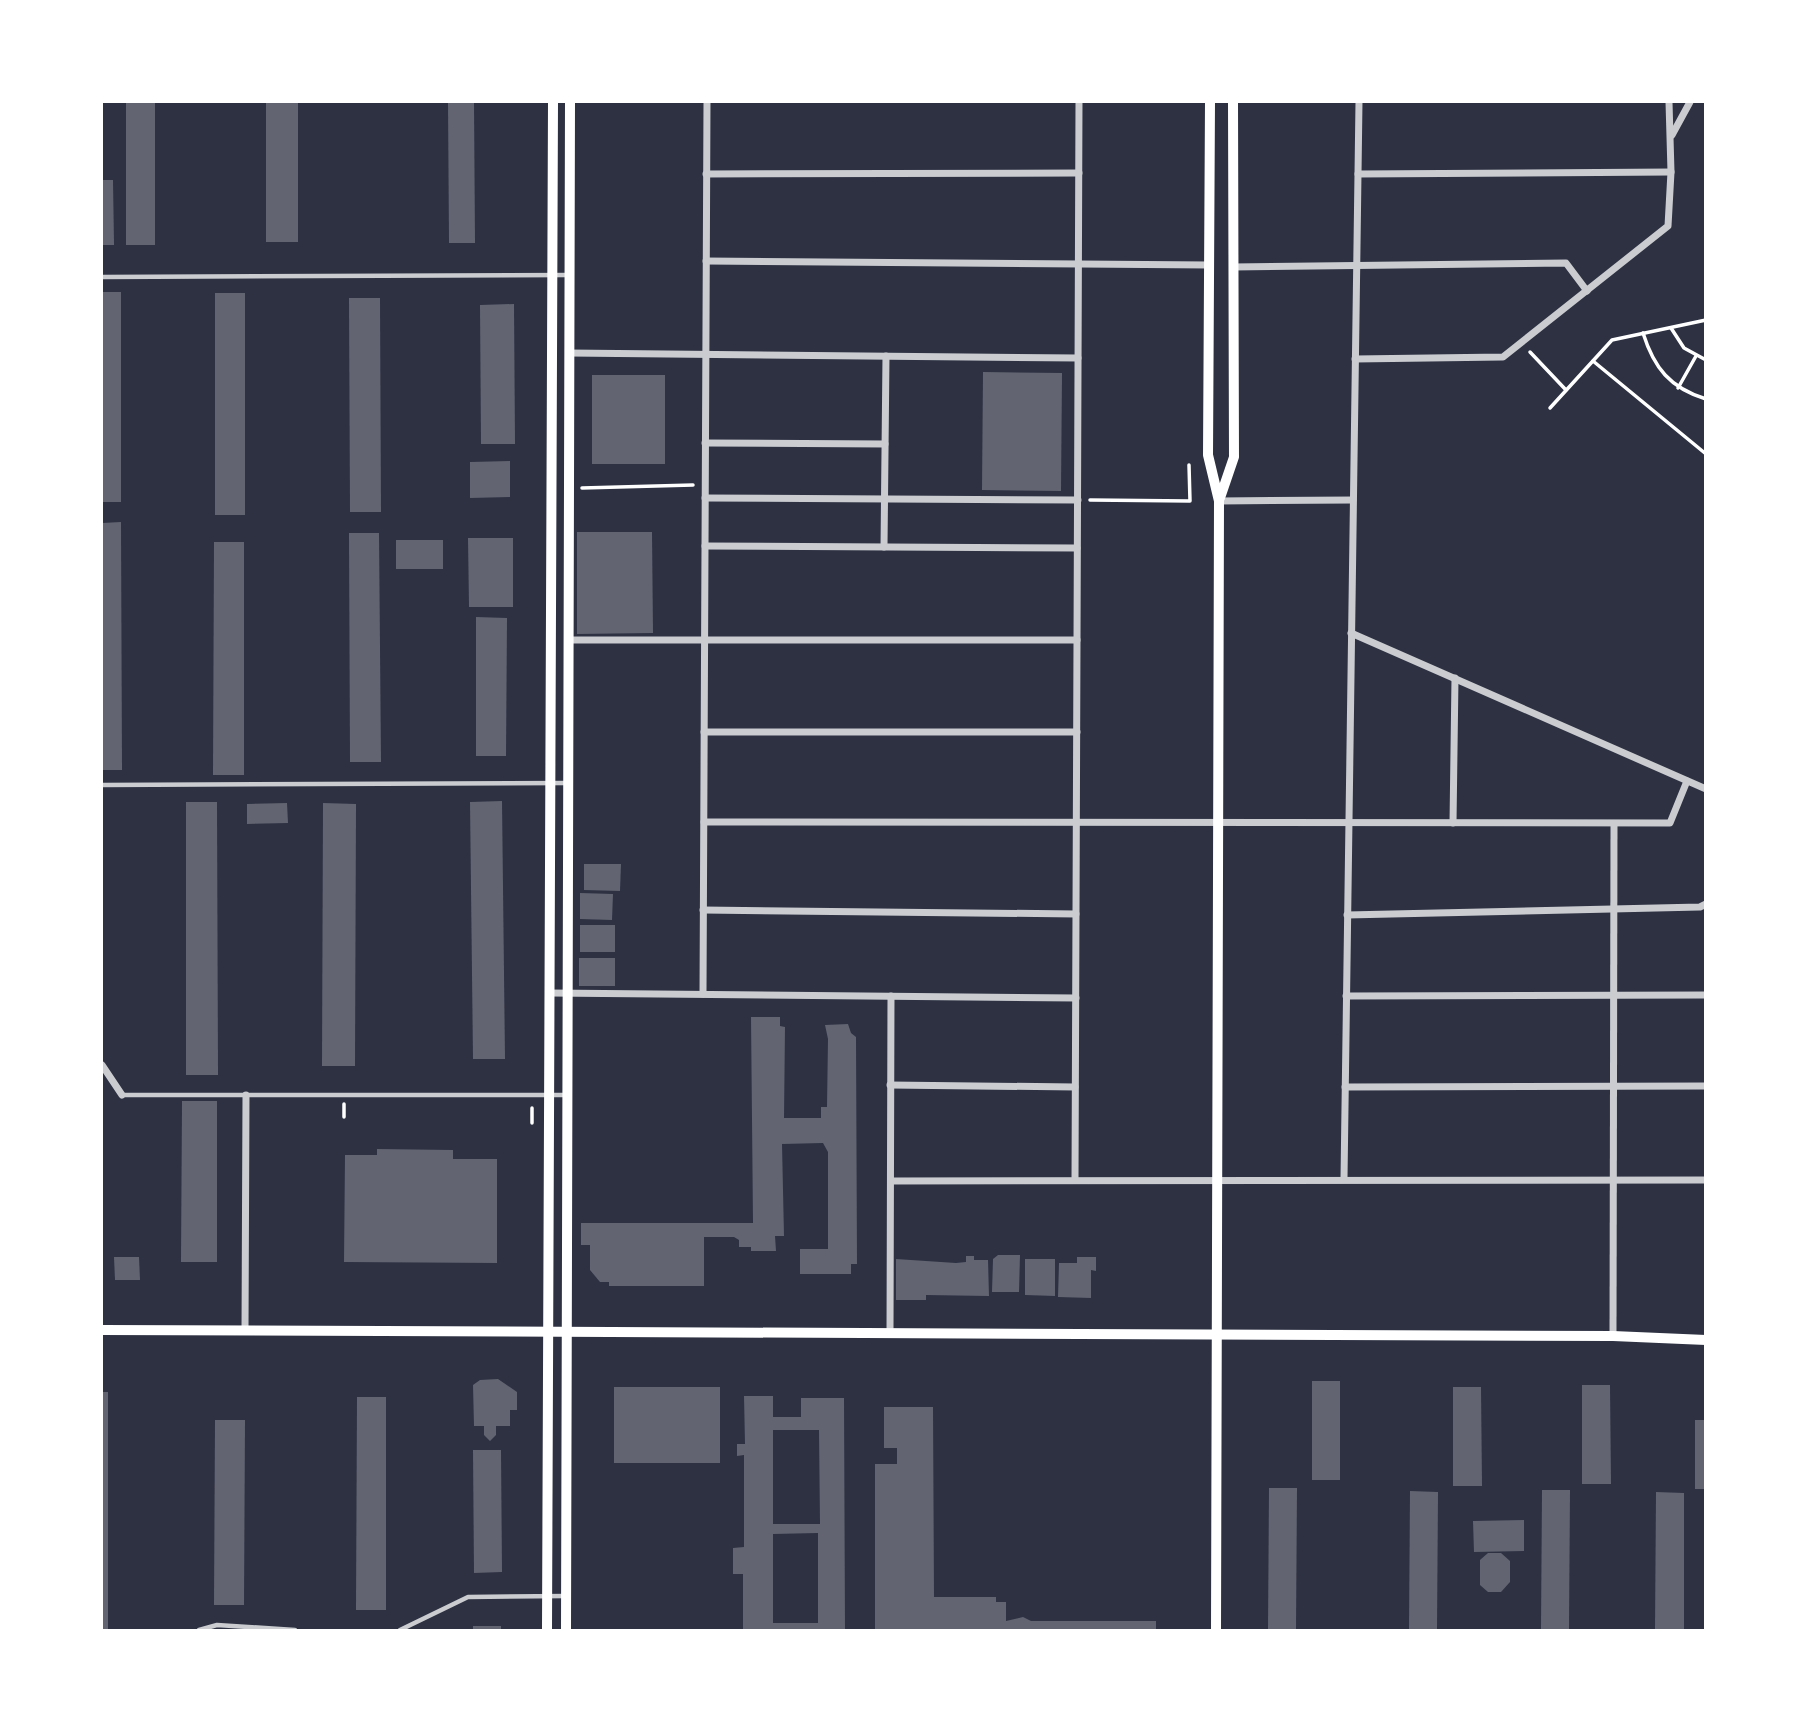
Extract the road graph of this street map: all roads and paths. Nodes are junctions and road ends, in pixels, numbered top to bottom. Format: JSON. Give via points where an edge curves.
{"nodes":[{"id":1,"x":553,"y":102,"type":"edge"},
{"id":2,"x":570,"y":102,"type":"edge"},
{"id":3,"x":707,"y":102,"type":"edge"},
{"id":4,"x":1079,"y":102,"type":"edge"},
{"id":5,"x":1210,"y":102,"type":"edge"},
{"id":6,"x":1233,"y":102,"type":"edge"},
{"id":7,"x":1359,"y":102,"type":"edge"},
{"id":8,"x":1669,"y":102,"type":"edge"},
{"id":9,"x":1690,"y":102,"type":"edge"},
{"id":10,"x":1670,"y":137,"type":"junction"},
{"id":11,"x":1671,"y":172,"type":"junction"},
{"id":12,"x":1079,"y":173,"type":"junction"},
{"id":13,"x":706,"y":174,"type":"junction"},
{"id":14,"x":1358,"y":174,"type":"junction"},
{"id":15,"x":706,"y":261,"type":"junction"},
{"id":16,"x":1078,"y":264,"type":"junction"},
{"id":17,"x":1209,"y":265,"type":"junction"},
{"id":18,"x":1357,"y":265,"type":"junction"},
{"id":19,"x":1233,"y":267,"type":"junction"},
{"id":20,"x":552,"y":275,"type":"junction"},
{"id":21,"x":570,"y":275,"type":"junction"},
{"id":22,"x":102,"y":277,"type":"edge"},
{"id":23,"x":1587,"y":291,"type":"junction"},
{"id":24,"x":1706,"y":320,"type":"edge"},
{"id":25,"x":1671,"y":328,"type":"junction"},
{"id":26,"x":1643,"y":333,"type":"junction"},
{"id":27,"x":1521,"y":342,"type":"junction"},
{"id":28,"x":569,"y":353,"type":"junction"},
{"id":29,"x":706,"y":354,"type":"junction"},
{"id":30,"x":886,"y":356,"type":"junction"},
{"id":31,"x":1696,"y":356,"type":"junction"},
{"id":32,"x":1078,"y":358,"type":"junction"},
{"id":33,"x":1355,"y":359,"type":"junction"},
{"id":34,"x":1706,"y":360,"type":"edge"},
{"id":35,"x":1593,"y":361,"type":"junction"},
{"id":36,"x":1678,"y":388,"type":"junction"},
{"id":37,"x":1566,"y":390,"type":"junction"},
{"id":38,"x":1706,"y":399,"type":"edge"},
{"id":39,"x":1550,"y":408,"type":"dead end"},
{"id":40,"x":705,"y":443,"type":"junction"},
{"id":41,"x":885,"y":444,"type":"junction"},
{"id":42,"x":1706,"y":454,"type":"edge"},
{"id":43,"x":1189,"y":465,"type":"dead end"},
{"id":44,"x":705,"y":484,"type":"junction"},
{"id":45,"x":569,"y":489,"type":"junction"},
{"id":46,"x":705,"y":498,"type":"junction"},
{"id":47,"x":885,"y":499,"type":"junction"},
{"id":48,"x":1077,"y":500,"type":"junction"},
{"id":49,"x":1219,"y":500,"type":"junction"},
{"id":50,"x":1353,"y":500,"type":"junction"},
{"id":51,"x":705,"y":546,"type":"junction"},
{"id":52,"x":884,"y":547,"type":"junction"},
{"id":53,"x":1077,"y":548,"type":"junction"},
{"id":54,"x":1352,"y":633,"type":"junction"},
{"id":55,"x":569,"y":639,"type":"junction"},
{"id":56,"x":705,"y":640,"type":"junction"},
{"id":57,"x":1077,"y":640,"type":"junction"},
{"id":58,"x":1455,"y":678,"type":"junction"},
{"id":59,"x":1077,"y":732,"type":"junction"},
{"id":60,"x":704,"y":733,"type":"junction"},
{"id":61,"x":1687,"y":781,"type":"junction"},
{"id":62,"x":550,"y":783,"type":"junction"},
{"id":63,"x":569,"y":783,"type":"junction"},
{"id":64,"x":102,"y":785,"type":"edge"},
{"id":65,"x":1706,"y":789,"type":"edge"},
{"id":66,"x":704,"y":822,"type":"junction"},
{"id":67,"x":1076,"y":823,"type":"junction"},
{"id":68,"x":1219,"y":823,"type":"junction"},
{"id":69,"x":1349,"y":823,"type":"junction"},
{"id":70,"x":1453,"y":823,"type":"junction"},
{"id":71,"x":1614,"y":824,"type":"junction"},
{"id":72,"x":1706,"y":904,"type":"edge"},
{"id":73,"x":704,"y":910,"type":"junction"},
{"id":74,"x":1614,"y":910,"type":"junction"},
{"id":75,"x":1076,"y":914,"type":"junction"},
{"id":76,"x":1347,"y":915,"type":"junction"},
{"id":77,"x":550,"y":993,"type":"junction"},
{"id":78,"x":568,"y":993,"type":"junction"},
{"id":79,"x":703,"y":995,"type":"junction"},
{"id":80,"x":1613,"y":995,"type":"junction"},
{"id":81,"x":1706,"y":995,"type":"edge"},
{"id":82,"x":891,"y":996,"type":"junction"},
{"id":83,"x":1346,"y":996,"type":"junction"},
{"id":84,"x":1076,"y":998,"type":"junction"},
{"id":85,"x":102,"y":1065,"type":"edge"},
{"id":86,"x":890,"y":1085,"type":"junction"},
{"id":87,"x":1613,"y":1085,"type":"junction"},
{"id":88,"x":1706,"y":1086,"type":"edge"},
{"id":89,"x":1075,"y":1087,"type":"junction"},
{"id":90,"x":1345,"y":1087,"type":"junction"},
{"id":91,"x":122,"y":1095,"type":"joint"},
{"id":92,"x":246,"y":1095,"type":"junction"},
{"id":93,"x":549,"y":1095,"type":"junction"},
{"id":94,"x":568,"y":1095,"type":"junction"},
{"id":95,"x":532,"y":1108,"type":"dead end"},
{"id":96,"x":532,"y":1123,"type":"dead end"},
{"id":97,"x":1075,"y":1180,"type":"junction"},
{"id":98,"x":1217,"y":1180,"type":"junction"},
{"id":99,"x":1344,"y":1180,"type":"junction"},
{"id":100,"x":1612,"y":1180,"type":"junction"},
{"id":101,"x":1706,"y":1180,"type":"edge"},
{"id":102,"x":891,"y":1181,"type":"junction"},
{"id":103,"x":102,"y":1330,"type":"edge"},
{"id":104,"x":245,"y":1331,"type":"junction"},
{"id":105,"x":548,"y":1332,"type":"junction"},
{"id":106,"x":567,"y":1332,"type":"junction"},
{"id":107,"x":890,"y":1332,"type":"junction"},
{"id":108,"x":1217,"y":1334,"type":"junction"},
{"id":109,"x":1613,"y":1336,"type":"junction"},
{"id":110,"x":1706,"y":1340,"type":"edge"},
{"id":111,"x":548,"y":1596,"type":"junction"},
{"id":112,"x":566,"y":1596,"type":"junction"},
{"id":113,"x":199,"y":1630,"type":"edge"},
{"id":114,"x":295,"y":1630,"type":"edge"},
{"id":115,"x":400,"y":1630,"type":"edge"},
{"id":116,"x":547,"y":1630,"type":"edge"},
{"id":117,"x":566,"y":1630,"type":"edge"},
{"id":118,"x":1216,"y":1630,"type":"edge"}],
"edges":[{"from":1,"to":20,"type":"main road"},
{"from":2,"to":21,"type":"main road"},
{"from":3,"to":13,"type":"street"},
{"from":4,"to":12,"type":"street"},
{"from":5,"to":17,"type":"main road"},
{"from":6,"to":19,"type":"main road"},
{"from":7,"to":14,"type":"street"},
{"from":8,"to":10,"type":"street"},
{"from":9,"to":10,"type":"street"},
{"from":10,"to":11,"type":"street"},
{"from":11,"to":14,"type":"street"},
{"from":11,"to":23,"type":"street","via":[[1668,226]]},
{"from":12,"to":13,"type":"street"},
{"from":12,"to":16,"type":"street"},
{"from":13,"to":15,"type":"street"},
{"from":14,"to":18,"type":"street"},
{"from":15,"to":16,"type":"street"},
{"from":15,"to":29,"type":"street"},
{"from":16,"to":17,"type":"street"},
{"from":16,"to":32,"type":"street"},
{"from":17,"to":49,"type":"main road","via":[[1208,454]]},
{"from":18,"to":19,"type":"street"},
{"from":18,"to":23,"type":"street","via":[[1566,263]]},
{"from":18,"to":33,"type":"street"},
{"from":19,"to":49,"type":"main road","via":[[1234,457]]},
{"from":20,"to":21,"type":"lane"},
{"from":20,"to":22,"type":"lane"},
{"from":20,"to":62,"type":"main road"},
{"from":21,"to":28,"type":"main road"},
{"from":23,"to":27,"type":"street"},
{"from":24,"to":25,"type":"path"},
{"from":25,"to":26,"type":"path"},
{"from":25,"to":31,"type":"path","via":[[1684,348]]},
{"from":26,"to":35,"type":"path","via":[[1612,341]]},
{"from":26,"to":36,"type":"path","via":[[1651,358]]},
{"from":27,"to":33,"type":"street","via":[[1503,357]]},
{"from":27,"to":37,"type":"path"},
{"from":28,"to":29,"type":"street"},
{"from":28,"to":45,"type":"main road"},
{"from":29,"to":30,"type":"street"},
{"from":29,"to":40,"type":"street"},
{"from":30,"to":32,"type":"street"},
{"from":30,"to":41,"type":"street"},
{"from":31,"to":34,"type":"path"},
{"from":31,"to":36,"type":"path"},
{"from":32,"to":48,"type":"street"},
{"from":33,"to":50,"type":"street"},
{"from":35,"to":37,"type":"path"},
{"from":35,"to":42,"type":"path"},
{"from":36,"to":38,"type":"path"},
{"from":37,"to":39,"type":"path"},
{"from":40,"to":41,"type":"street"},
{"from":40,"to":44,"type":"street"},
{"from":41,"to":47,"type":"street"},
{"from":43,"to":48,"type":"path","via":[[1189,500]]},
{"from":44,"to":45,"type":"path"},
{"from":44,"to":46,"type":"street"},
{"from":45,"to":55,"type":"main road"},
{"from":46,"to":47,"type":"street"},
{"from":46,"to":51,"type":"street"},
{"from":47,"to":48,"type":"street"},
{"from":47,"to":52,"type":"street"},
{"from":48,"to":53,"type":"street"},
{"from":49,"to":50,"type":"street"},
{"from":49,"to":68,"type":"main road"},
{"from":50,"to":54,"type":"street"},
{"from":51,"to":52,"type":"street"},
{"from":51,"to":56,"type":"street"},
{"from":52,"to":53,"type":"street"},
{"from":53,"to":57,"type":"street"},
{"from":54,"to":58,"type":"street"},
{"from":54,"to":69,"type":"street"},
{"from":55,"to":56,"type":"street"},
{"from":55,"to":63,"type":"main road"},
{"from":56,"to":57,"type":"street"},
{"from":56,"to":60,"type":"street"},
{"from":57,"to":59,"type":"street"},
{"from":58,"to":61,"type":"street"},
{"from":58,"to":70,"type":"street"},
{"from":59,"to":60,"type":"street"},
{"from":59,"to":67,"type":"street"},
{"from":60,"to":66,"type":"street"},
{"from":61,"to":65,"type":"street"},
{"from":61,"to":71,"type":"street","via":[[1670,823]]},
{"from":62,"to":63,"type":"lane"},
{"from":62,"to":64,"type":"lane"},
{"from":62,"to":77,"type":"main road"},
{"from":63,"to":78,"type":"main road"},
{"from":66,"to":67,"type":"street"},
{"from":66,"to":73,"type":"street"},
{"from":67,"to":68,"type":"street"},
{"from":67,"to":75,"type":"street"},
{"from":68,"to":69,"type":"street"},
{"from":68,"to":98,"type":"main road"},
{"from":69,"to":70,"type":"street"},
{"from":69,"to":76,"type":"street"},
{"from":70,"to":71,"type":"street"},
{"from":71,"to":74,"type":"street"},
{"from":72,"to":74,"type":"street"},
{"from":73,"to":75,"type":"street"},
{"from":73,"to":79,"type":"street"},
{"from":74,"to":76,"type":"street"},
{"from":74,"to":80,"type":"street"},
{"from":75,"to":84,"type":"street"},
{"from":76,"to":83,"type":"street"},
{"from":77,"to":78,"type":"street"},
{"from":77,"to":93,"type":"main road"},
{"from":78,"to":79,"type":"street"},
{"from":78,"to":94,"type":"main road"},
{"from":79,"to":82,"type":"street"},
{"from":80,"to":81,"type":"street"},
{"from":80,"to":83,"type":"street"},
{"from":80,"to":87,"type":"street"},
{"from":82,"to":84,"type":"street"},
{"from":82,"to":86,"type":"street"},
{"from":83,"to":90,"type":"street"},
{"from":84,"to":89,"type":"street"},
{"from":85,"to":91,"type":"street"},
{"from":86,"to":89,"type":"street"},
{"from":86,"to":102,"type":"street"},
{"from":87,"to":88,"type":"street"},
{"from":87,"to":90,"type":"street"},
{"from":87,"to":100,"type":"street"},
{"from":89,"to":97,"type":"street"},
{"from":90,"to":99,"type":"street"},
{"from":91,"to":92,"type":"lane"},
{"from":92,"to":93,"type":"lane"},
{"from":92,"to":104,"type":"street"},
{"from":93,"to":94,"type":"lane"},
{"from":93,"to":105,"type":"main road"},
{"from":94,"to":106,"type":"main road"},
{"from":95,"to":96,"type":"path"},
{"from":97,"to":98,"type":"street"},
{"from":97,"to":102,"type":"street"},
{"from":98,"to":99,"type":"street"},
{"from":98,"to":108,"type":"main road"},
{"from":99,"to":100,"type":"street"},
{"from":100,"to":101,"type":"street"},
{"from":100,"to":109,"type":"street"},
{"from":102,"to":107,"type":"street"},
{"from":103,"to":104,"type":"main road"},
{"from":104,"to":105,"type":"main road"},
{"from":105,"to":106,"type":"main road"},
{"from":105,"to":111,"type":"main road"},
{"from":106,"to":107,"type":"main road"},
{"from":106,"to":112,"type":"main road"},
{"from":107,"to":108,"type":"main road"},
{"from":108,"to":109,"type":"main road"},
{"from":108,"to":118,"type":"main road"},
{"from":109,"to":110,"type":"main road"},
{"from":111,"to":112,"type":"lane"},
{"from":111,"to":115,"type":"lane","via":[[468,1597]]},
{"from":111,"to":116,"type":"main road"},
{"from":112,"to":117,"type":"main road"},
{"from":113,"to":114,"type":"lane","via":[[217,1625]]}]}
